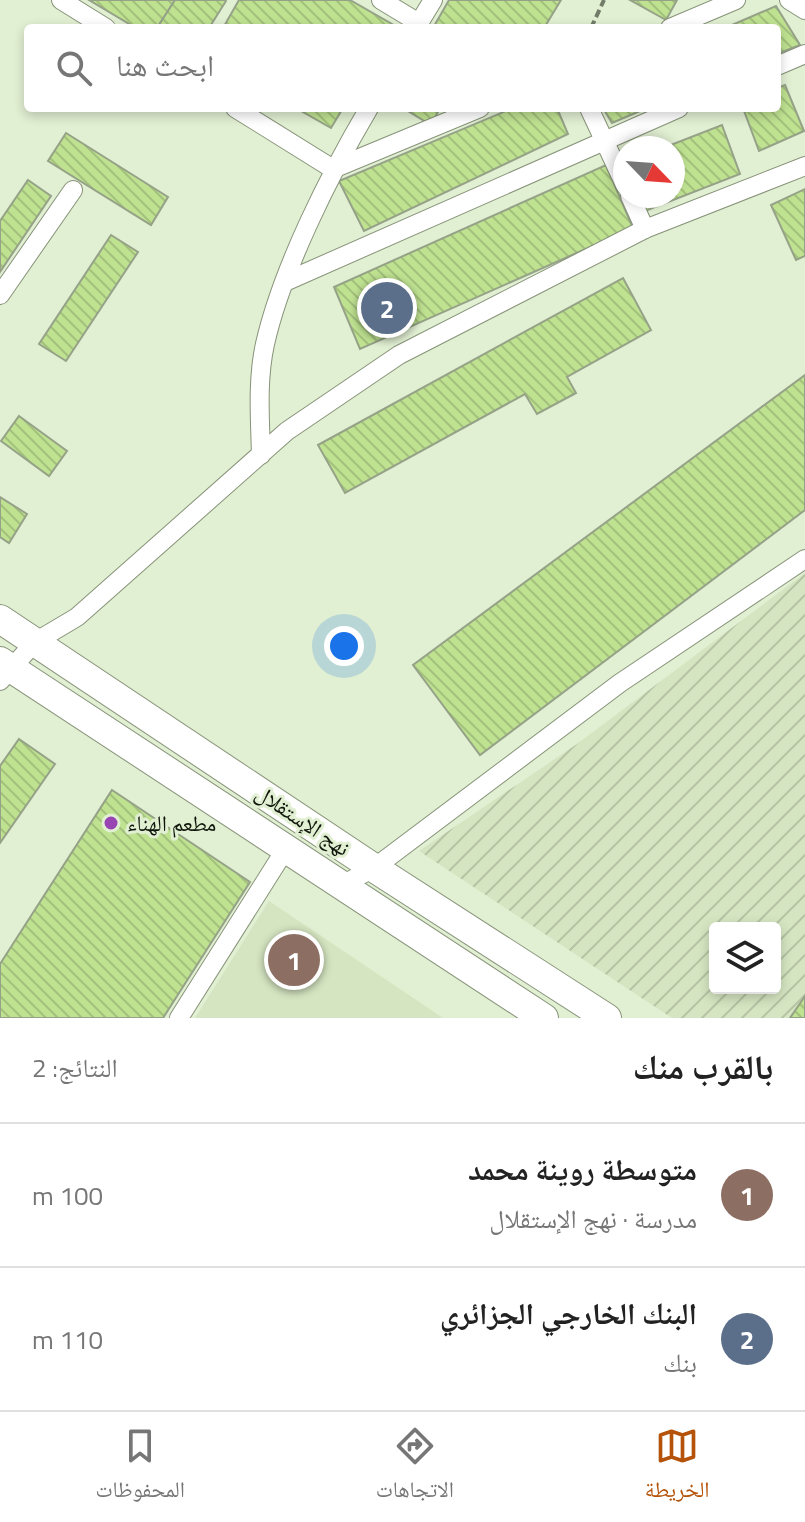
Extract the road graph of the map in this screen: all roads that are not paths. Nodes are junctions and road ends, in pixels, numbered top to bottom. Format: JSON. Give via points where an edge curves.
{"nodes":[{"id":1,"x":61,"y":0,"type":"edge"},
{"id":2,"x":381,"y":0,"type":"edge"},
{"id":3,"x":433,"y":0,"type":"edge"},
{"id":4,"x":736,"y":0,"type":"edge"},
{"id":5,"x":789,"y":0,"type":"edge"},
{"id":6,"x":805,"y":10,"type":"edge"},
{"id":7,"x":100,"y":24,"type":"edge"},
{"id":8,"x":415,"y":24,"type":"edge"},
{"id":9,"x":419,"y":24,"type":"edge"},
{"id":10,"x":679,"y":24,"type":"edge"},
{"id":11,"x":805,"y":54,"type":"edge"},
{"id":12,"x":781,"y":64,"type":"edge"},
{"id":13,"x":241,"y":112,"type":"edge"},
{"id":14,"x":367,"y":112,"type":"edge"},
{"id":15,"x":470,"y":112,"type":"edge"},
{"id":16,"x":591,"y":112,"type":"edge"},
{"id":17,"x":670,"y":112,"type":"edge"},
{"id":18,"x":605,"y":140,"type":"junction"},
{"id":19,"x":613,"y":158,"type":"edge"},
{"id":20,"x":805,"y":166,"type":"edge"},
{"id":21,"x":333,"y":169,"type":"junction"},
{"id":22,"x":73,"y":190,"type":"dead end"},
{"id":23,"x":635,"y":208,"type":"edge"},
{"id":24,"x":645,"y":229,"type":"junction"},
{"id":25,"x":287,"y":281,"type":"junction"},
{"id":26,"x":0,"y":295,"type":"edge"},
{"id":27,"x":261,"y":455,"type":"junction"},
{"id":28,"x":805,"y":559,"type":"edge"},
{"id":29,"x":0,"y":619,"type":"edge"},
{"id":30,"x":35,"y":642,"type":"junction"},
{"id":31,"x":4,"y":670,"type":"edge"},
{"id":32,"x":285,"y":850,"type":"junction"},
{"id":33,"x":374,"y":868,"type":"junction"},
{"id":34,"x":340,"y":886,"type":"junction"},
{"id":35,"x":179,"y":1018,"type":"edge"},
{"id":36,"x":544,"y":1018,"type":"edge"},
{"id":37,"x":607,"y":1018,"type":"edge"}],
"edges":[{"from":1,"to":7,"type":"street"},
{"from":2,"to":8,"type":"street"},
{"from":3,"to":9,"type":"street"},
{"from":4,"to":10,"type":"street"},
{"from":5,"to":6,"type":"street"},
{"from":11,"to":12,"type":"street"},
{"from":13,"to":21,"type":"street"},
{"from":14,"to":21,"type":"street"},
{"from":15,"to":21,"type":"street"},
{"from":16,"to":18,"type":"street"},
{"from":17,"to":18,"type":"street"},
{"from":18,"to":19,"type":"street"},
{"from":18,"to":25,"type":"street"},
{"from":20,"to":24,"type":"street"},
{"from":21,"to":25,"type":"street"},
{"from":22,"to":26,"type":"street"},
{"from":23,"to":24,"type":"street"},
{"from":24,"to":27,"type":"street","via":[[399,355],[287,431]]},
{"from":25,"to":27,"type":"street","via":[[265,344],[259,396]]},
{"from":27,"to":30,"type":"street","via":[[77,617]]},
{"from":28,"to":33,"type":"street","via":[[620,683]]},
{"from":29,"to":30,"type":"main road","name":"نهج الإستقلال"},
{"from":30,"to":31,"type":"street"},
{"from":30,"to":33,"type":"main road","name":"نهج الإستقلال"},
{"from":31,"to":32,"type":"main road","name":"نهج الإستقلال"},
{"from":32,"to":34,"type":"main road","name":"نهج الإستقلال"},
{"from":32,"to":35,"type":"street"},
{"from":33,"to":34,"type":"street"},
{"from":33,"to":37,"type":"main road","name":"نهج الإستقلال"},
{"from":34,"to":36,"type":"main road","name":"نهج الإستقلال"}]}
